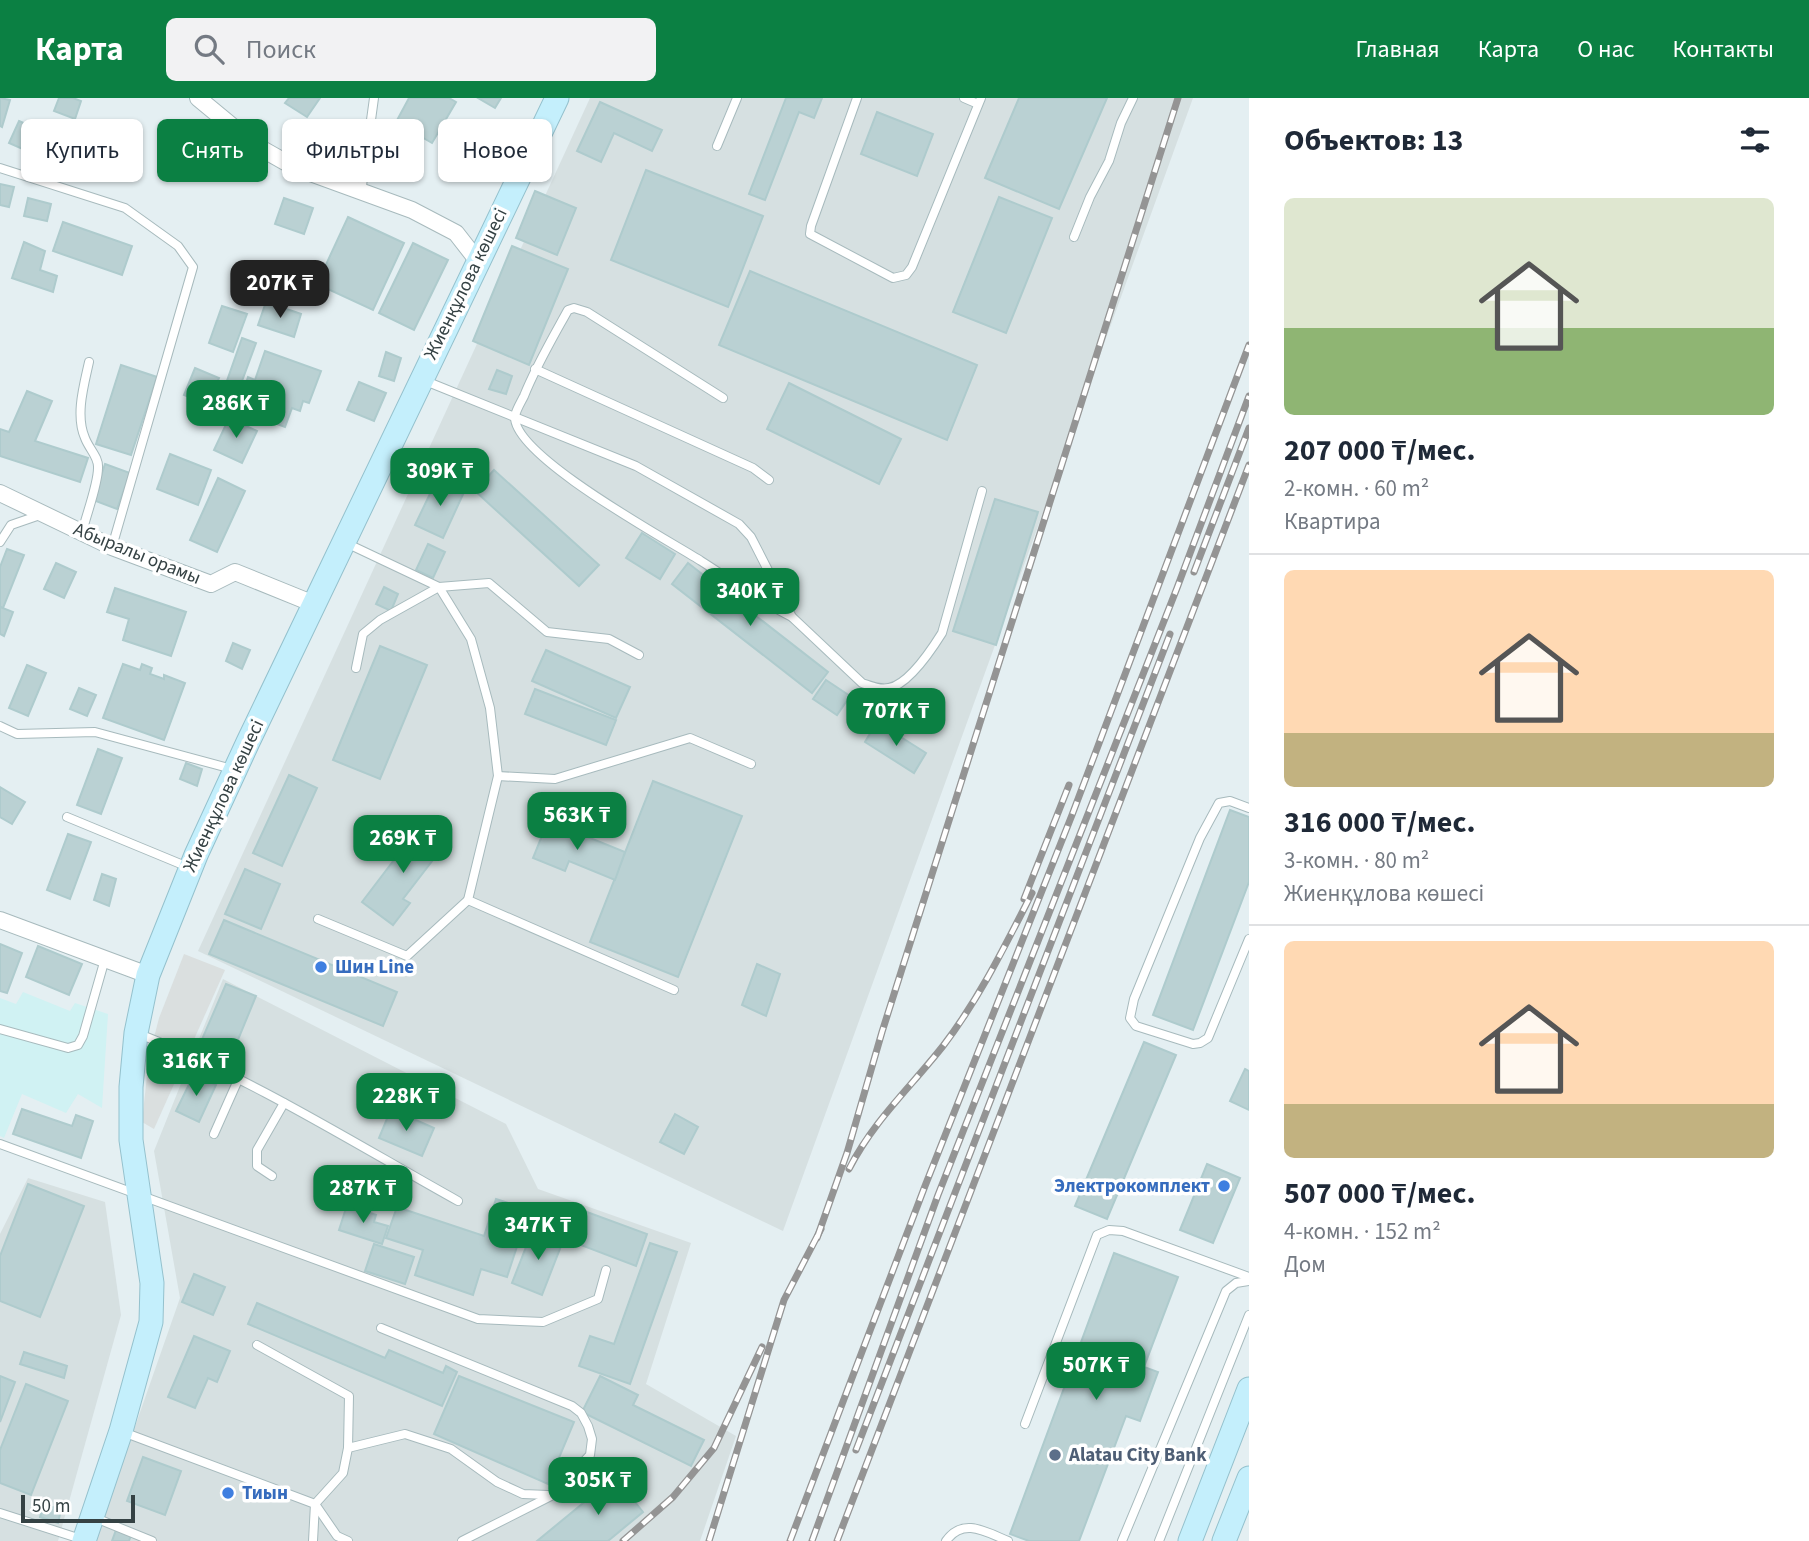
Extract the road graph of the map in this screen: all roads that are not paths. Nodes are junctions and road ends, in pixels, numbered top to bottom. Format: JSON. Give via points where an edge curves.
{"nodes":[{"id":1,"x":198,"y":98,"type":"edge"},
{"id":2,"x":374,"y":98,"type":"edge"},
{"id":3,"x":556,"y":98,"type":"edge"},
{"id":4,"x":737,"y":98,"type":"edge"},
{"id":5,"x":857,"y":98,"type":"edge"},
{"id":6,"x":964,"y":98,"type":"edge"},
{"id":7,"x":1133,"y":98,"type":"edge"},
{"id":8,"x":980,"y":101,"type":"edge"},
{"id":9,"x":717,"y":146,"type":"dead end"},
{"id":10,"x":0,"y":169,"type":"edge"},
{"id":11,"x":362,"y":193,"type":"junction"},
{"id":12,"x":1073,"y":237,"type":"dead end"},
{"id":13,"x":477,"y":260,"type":"junction"},
{"id":14,"x":89,"y":362,"type":"dead end"},
{"id":15,"x":536,"y":369,"type":"junction"},
{"id":16,"x":421,"y":379,"type":"junction"},
{"id":17,"x":723,"y":398,"type":"dead end"},
{"id":18,"x":515,"y":416,"type":"junction"},
{"id":19,"x":769,"y":480,"type":"dead end"},
{"id":20,"x":982,"y":491,"type":"dead end"},
{"id":21,"x":0,"y":493,"type":"edge"},
{"id":22,"x":43,"y":514,"type":"junction"},
{"id":23,"x":82,"y":533,"type":"junction"},
{"id":24,"x":344,"y":541,"type":"junction"},
{"id":25,"x":0,"y":542,"type":"edge"},
{"id":26,"x":112,"y":547,"type":"junction"},
{"id":27,"x":439,"y":587,"type":"junction"},
{"id":28,"x":314,"y":604,"type":"junction"},
{"id":29,"x":792,"y":617,"type":"junction"},
{"id":30,"x":639,"y":655,"type":"dead end"},
{"id":31,"x":356,"y":668,"type":"dead end"},
{"id":32,"x":0,"y":726,"type":"edge"},
{"id":33,"x":751,"y":764,"type":"dead end"},
{"id":34,"x":235,"y":770,"type":"junction"},
{"id":35,"x":498,"y":776,"type":"junction"},
{"id":36,"x":1249,"y":808,"type":"edge"},
{"id":37,"x":68,"y":817,"type":"dead end"},
{"id":38,"x":190,"y":868,"type":"junction"},
{"id":39,"x":468,"y":900,"type":"junction"},
{"id":40,"x":318,"y":919,"type":"dead end"},
{"id":41,"x":0,"y":920,"type":"edge"},
{"id":42,"x":1249,"y":940,"type":"edge"},
{"id":43,"x":1246,"y":954,"type":"edge"},
{"id":44,"x":105,"y":959,"type":"junction"},
{"id":45,"x":148,"y":975,"type":"junction"},
{"id":46,"x":674,"y":990,"type":"dead end"},
{"id":47,"x":2,"y":1029,"type":"edge"},
{"id":48,"x":136,"y":1032,"type":"junction"},
{"id":49,"x":0,"y":1039,"type":"edge"},
{"id":50,"x":238,"y":1080,"type":"junction"},
{"id":51,"x":284,"y":1103,"type":"junction"},
{"id":52,"x":214,"y":1134,"type":"dead end"},
{"id":53,"x":0,"y":1144,"type":"edge"},
{"id":54,"x":272,"y":1176,"type":"dead end"},
{"id":55,"x":140,"y":1194,"type":"junction"},
{"id":56,"x":457,"y":1201,"type":"dead end"},
{"id":57,"x":606,"y":1270,"type":"dead end"},
{"id":58,"x":1249,"y":1279,"type":"edge"},
{"id":59,"x":1249,"y":1315,"type":"edge"},
{"id":60,"x":381,"y":1328,"type":"dead end"},
{"id":61,"x":257,"y":1345,"type":"dead end"},
{"id":62,"x":1249,"y":1388,"type":"edge"},
{"id":63,"x":1025,"y":1424,"type":"dead end"},
{"id":64,"x":121,"y":1431,"type":"junction"},
{"id":65,"x":348,"y":1448,"type":"junction"},
{"id":66,"x":1249,"y":1478,"type":"edge"},
{"id":67,"x":551,"y":1496,"type":"junction"},
{"id":68,"x":315,"y":1504,"type":"junction"},
{"id":69,"x":0,"y":1513,"type":"edge"},
{"id":70,"x":92,"y":1517,"type":"junction"},
{"id":71,"x":84,"y":1541,"type":"edge"},
{"id":72,"x":152,"y":1541,"type":"edge"},
{"id":73,"x":313,"y":1541,"type":"edge"},
{"id":74,"x":348,"y":1541,"type":"edge"},
{"id":75,"x":462,"y":1541,"type":"edge"},
{"id":76,"x":946,"y":1541,"type":"edge"},
{"id":77,"x":1007,"y":1541,"type":"edge"},
{"id":78,"x":1122,"y":1541,"type":"edge"},
{"id":79,"x":1159,"y":1541,"type":"edge"},
{"id":80,"x":1190,"y":1541,"type":"edge"},
{"id":81,"x":1224,"y":1541,"type":"edge"}],
"edges":[{"from":1,"to":11,"type":"street","via":[[255,145],[294,167]]},
{"from":2,"to":11,"type":"lane"},
{"from":3,"to":13,"type":"street","name":"Жиенқұлова көшесі"},
{"from":4,"to":9,"type":"lane"},
{"from":5,"to":8,"type":"lane","via":[[810,234],[893,278],[906,275],[912,267]]},
{"from":6,"to":8,"type":"lane"},
{"from":7,"to":12,"type":"lane"},
{"from":10,"to":26,"type":"lane","via":[[125,208],[178,246],[193,267]]},
{"from":11,"to":13,"type":"street","via":[[412,210],[456,233]]},
{"from":13,"to":16,"type":"street","name":"Жиенқұлова көшесі"},
{"from":14,"to":23,"type":"lane","via":[[81,419],[98,471]]},
{"from":15,"to":17,"type":"lane","via":[[568,310],[574,307]]},
{"from":15,"to":18,"type":"lane"},
{"from":15,"to":19,"type":"lane","via":[[753,468]]},
{"from":16,"to":18,"type":"lane"},
{"from":16,"to":24,"type":"street","name":"Жиенқұлова көшесі"},
{"from":18,"to":29,"type":"lane","via":[[528,443],[603,503]]},
{"from":18,"to":29,"type":"lane","via":[[636,466],[739,524],[751,537]]},
{"from":20,"to":29,"type":"lane","via":[[942,633],[931,652],[899,684],[876,688],[862,682]]},
{"from":21,"to":22,"type":"street","name":"Абыралы орамы"},
{"from":22,"to":23,"type":"street","name":"Абыралы орамы"},
{"from":22,"to":25,"type":"lane","via":[[11,525]]},
{"from":23,"to":26,"type":"street","name":"Абыралы орамы"},
{"from":24,"to":27,"type":"lane"},
{"from":24,"to":28,"type":"street","name":"Жиенқұлова көшесі"},
{"from":26,"to":28,"type":"street","name":"Абыралы орамы","via":[[211,584],[235,572]]},
{"from":27,"to":30,"type":"lane","via":[[489,583],[547,632],[609,639]]},
{"from":27,"to":31,"type":"lane","via":[[363,634]]},
{"from":27,"to":35,"type":"lane","via":[[471,639],[491,708]]},
{"from":28,"to":34,"type":"street","name":"Жиенқұлова көшесі"},
{"from":32,"to":34,"type":"lane","via":[[17,734],[96,732]]},
{"from":33,"to":35,"type":"lane","via":[[690,738],[555,779]]},
{"from":34,"to":38,"type":"street","name":"Жиенқұлова көшесі"},
{"from":35,"to":39,"type":"lane"},
{"from":36,"to":43,"type":"lane","via":[[1230,801],[1219,803],[1200,838],[1130,1018],[1136,1026],[1200,1043],[1208,1038]]},
{"from":37,"to":38,"type":"lane"},
{"from":38,"to":45,"type":"street","name":"Жиенқұлова көшесі"},
{"from":39,"to":40,"type":"lane","via":[[407,956]]},
{"from":39,"to":46,"type":"lane"},
{"from":41,"to":44,"type":"street"},
{"from":42,"to":43,"type":"lane"},
{"from":44,"to":45,"type":"street"},
{"from":44,"to":47,"type":"lane","via":[[78,1045],[68,1048]]},
{"from":45,"to":48,"type":"street","name":"Жиенқұлова көшесі"},
{"from":47,"to":49,"type":"lane"},
{"from":48,"to":50,"type":"lane"},
{"from":48,"to":55,"type":"street","name":"Жиенқұлова көшесі","via":[[131,1140]]},
{"from":50,"to":51,"type":"lane"},
{"from":50,"to":52,"type":"lane"},
{"from":51,"to":54,"type":"lane","via":[[257,1150],[257,1166]]},
{"from":51,"to":56,"type":"lane"},
{"from":53,"to":55,"type":"lane"},
{"from":55,"to":57,"type":"lane","via":[[478,1319],[543,1322],[598,1299]]},
{"from":55,"to":64,"type":"street","name":"Жиенқұлова көшесі","via":[[152,1283],[151,1322]]},
{"from":58,"to":63,"type":"lane","via":[[1123,1231],[1097,1235]]},
{"from":58,"to":78,"type":"lane","via":[[1226,1290]]},
{"from":59,"to":79,"type":"lane"},
{"from":60,"to":67,"type":"lane","via":[[582,1413],[592,1438],[590,1455]]},
{"from":61,"to":65,"type":"lane","via":[[349,1395]]},
{"from":62,"to":80,"type":"street"},
{"from":64,"to":68,"type":"lane"},
{"from":64,"to":70,"type":"street","name":"Жиенқұлова көшесі"},
{"from":65,"to":67,"type":"lane","via":[[404,1434],[451,1449],[497,1482],[523,1494]]},
{"from":65,"to":68,"type":"lane","via":[[343,1473]]},
{"from":66,"to":81,"type":"street"},
{"from":67,"to":75,"type":"lane"},
{"from":68,"to":73,"type":"lane"},
{"from":68,"to":74,"type":"lane","via":[[337,1536]]},
{"from":69,"to":71,"type":"lane"},
{"from":70,"to":71,"type":"street","name":"Жиенқұлова көшесі"},
{"from":70,"to":72,"type":"lane"},
{"from":76,"to":77,"type":"lane","via":[[961,1527],[974,1527]]}]}
